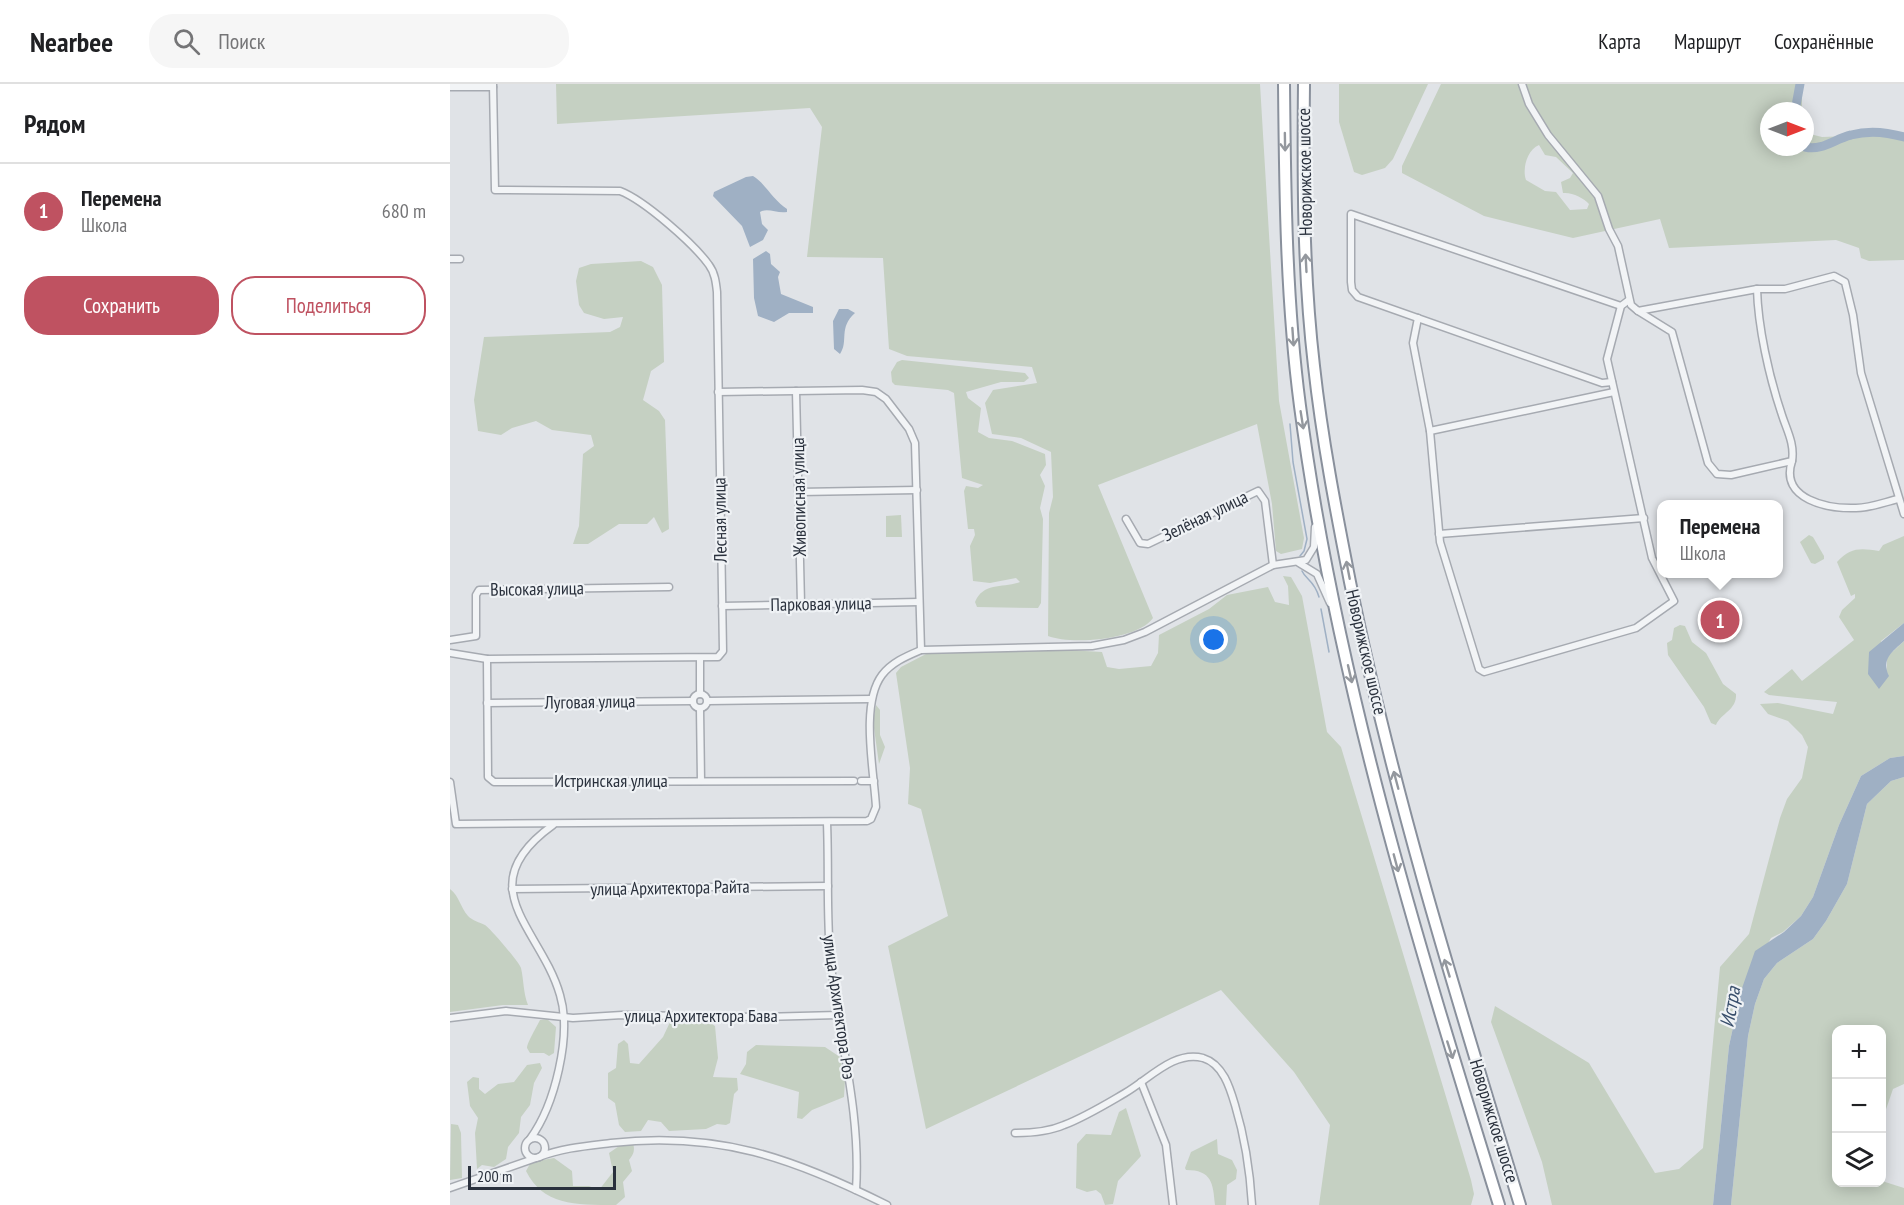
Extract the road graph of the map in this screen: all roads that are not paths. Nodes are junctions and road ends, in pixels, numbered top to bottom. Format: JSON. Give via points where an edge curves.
{"nodes":[{"id":1,"x":1284,"y":84,"type":"edge"},
{"id":2,"x":1304,"y":84,"type":"edge"},
{"id":3,"x":1522,"y":84,"type":"edge"},
{"id":4,"x":493,"y":85,"type":"edge"},
{"id":5,"x":450,"y":87,"type":"edge"},
{"id":6,"x":450,"y":259,"type":"edge"},
{"id":7,"x":460,"y":259,"type":"dead end"},
{"id":8,"x":1757,"y":289,"type":"junction"},
{"id":9,"x":1629,"y":300,"type":"junction"},
{"id":10,"x":1621,"y":306,"type":"junction"},
{"id":11,"x":1638,"y":311,"type":"junction"},
{"id":12,"x":1418,"y":318,"type":"junction"},
{"id":13,"x":1612,"y":382,"type":"junction"},
{"id":14,"x":796,"y":391,"type":"junction"},
{"id":15,"x":718,"y":392,"type":"junction"},
{"id":16,"x":1614,"y":392,"type":"junction"},
{"id":17,"x":1430,"y":431,"type":"junction"},
{"id":18,"x":1792,"y":462,"type":"junction"},
{"id":19,"x":1312,"y":482,"type":"junction"},
{"id":20,"x":917,"y":490,"type":"junction"},
{"id":21,"x":799,"y":492,"type":"junction"},
{"id":22,"x":1898,"y":499,"type":"junction"},
{"id":23,"x":1904,"y":514,"type":"edge"},
{"id":24,"x":1644,"y":518,"type":"junction"},
{"id":25,"x":1126,"y":519,"type":"dead end"},
{"id":26,"x":1439,"y":534,"type":"junction"},
{"id":27,"x":1296,"y":562,"type":"junction"},
{"id":28,"x":1273,"y":565,"type":"junction"},
{"id":29,"x":1657,"y":568,"type":"edge"},
{"id":30,"x":1662,"y":578,"type":"edge"},
{"id":31,"x":669,"y":587,"type":"dead end"},
{"id":32,"x":919,"y":602,"type":"junction"},
{"id":33,"x":801,"y":604,"type":"junction"},
{"id":34,"x":722,"y":606,"type":"junction"},
{"id":35,"x":1342,"y":639,"type":"junction"},
{"id":36,"x":450,"y":640,"type":"edge"},
{"id":37,"x":921,"y":650,"type":"junction"},
{"id":38,"x":450,"y":653,"type":"edge"},
{"id":39,"x":700,"y":658,"type":"junction"},
{"id":40,"x":487,"y":659,"type":"junction"},
{"id":41,"x":700,"y":694,"type":"junction"},
{"id":42,"x":871,"y":699,"type":"junction"},
{"id":43,"x":693,"y":701,"type":"junction"},
{"id":44,"x":708,"y":701,"type":"junction"},
{"id":45,"x":487,"y":703,"type":"junction"},
{"id":46,"x":700,"y":709,"type":"junction"},
{"id":47,"x":701,"y":781,"type":"junction"},
{"id":48,"x":874,"y":781,"type":"junction"},
{"id":49,"x":450,"y":782,"type":"edge"},
{"id":50,"x":827,"y":823,"type":"junction"},
{"id":51,"x":554,"y":824,"type":"junction"},
{"id":52,"x":828,"y":886,"type":"junction"},
{"id":53,"x":512,"y":889,"type":"junction"},
{"id":54,"x":838,"y":1015,"type":"junction"},
{"id":55,"x":450,"y":1018,"type":"edge"},
{"id":56,"x":564,"y":1018,"type":"junction"},
{"id":57,"x":1141,"y":1082,"type":"junction"},
{"id":58,"x":539,"y":1125,"type":"junction"},
{"id":59,"x":1015,"y":1133,"type":"dead end"},
{"id":60,"x":530,"y":1139,"type":"junction"},
{"id":61,"x":543,"y":1143,"type":"junction"},
{"id":62,"x":525,"y":1151,"type":"junction"},
{"id":63,"x":559,"y":1151,"type":"junction"},
{"id":64,"x":537,"y":1157,"type":"junction"},
{"id":65,"x":521,"y":1161,"type":"junction"},
{"id":66,"x":450,"y":1188,"type":"edge"},
{"id":67,"x":856,"y":1190,"type":"junction"},
{"id":68,"x":887,"y":1205,"type":"edge"},
{"id":69,"x":1173,"y":1205,"type":"edge"},
{"id":70,"x":1252,"y":1205,"type":"edge"},
{"id":71,"x":1499,"y":1205,"type":"edge"},
{"id":72,"x":1520,"y":1205,"type":"edge"}],
"edges":[{"from":1,"to":19,"type":"highway","name":"Новорижское шоссе","one_way":true,"via":[[1292,321]]},
{"from":72,"to":2,"type":"highway","name":"Новорижское шоссе","one_way":true,"via":[[1408,829],[1339,526],[1311,334],[1304,210]]},
{"from":3,"to":9,"type":"street","via":[[1548,135],[1598,196],[1618,246]]},
{"from":4,"to":5,"type":"street"},
{"from":4,"to":15,"type":"street","name":"Лесная улица","via":[[495,190],[620,191],[663,220],[711,267],[717,292]]},
{"from":6,"to":7,"type":"street"},
{"from":8,"to":11,"type":"street"},
{"from":8,"to":18,"type":"street","via":[[1758,311],[1780,411],[1793,449]]},
{"from":8,"to":22,"type":"street","via":[[1785,288],[1834,276],[1845,282],[1861,373]]},
{"from":9,"to":10,"type":"street"},
{"from":9,"to":11,"type":"street"},
{"from":10,"to":12,"type":"street","via":[[1351,214],[1352,290],[1358,297]]},
{"from":10,"to":13,"type":"street","via":[[1607,352]]},
{"from":11,"to":18,"type":"street","via":[[1672,332],[1708,463],[1717,474],[1731,476]]},
{"from":12,"to":13,"type":"street","via":[[1602,383]]},
{"from":12,"to":17,"type":"street","via":[[1413,343]]},
{"from":13,"to":16,"type":"street"},
{"from":14,"to":15,"type":"street"},
{"from":14,"to":20,"type":"street","via":[[861,390],[876,392],[886,399],[915,443]]},
{"from":14,"to":21,"type":"street","name":"Живописная улица"},
{"from":15,"to":34,"type":"street","name":"Лесная улица"},
{"from":16,"to":17,"type":"street"},
{"from":16,"to":24,"type":"street"},
{"from":17,"to":26,"type":"street"},
{"from":18,"to":22,"type":"street","via":[[1789,476],[1793,485],[1810,502],[1858,508]]},
{"from":19,"to":27,"type":"street","via":[[1314,547],[1309,558]]},
{"from":19,"to":35,"type":"highway","name":"Новорижское шоссе"},
{"from":20,"to":21,"type":"street"},
{"from":20,"to":32,"type":"street"},
{"from":21,"to":33,"type":"street","name":"Живописная улица"},
{"from":22,"to":23,"type":"street"},
{"from":24,"to":26,"type":"street"},
{"from":24,"to":29,"type":"street"},
{"from":25,"to":28,"type":"street","name":"Зелёная улица","via":[[1140,543],[1148,544],[1258,491],[1265,501]]},
{"from":26,"to":30,"type":"street","via":[[1479,669],[1484,672],[1636,628],[1674,601]]},
{"from":27,"to":28,"type":"street"},
{"from":27,"to":35,"type":"street","via":[[1313,570],[1322,581]]},
{"from":28,"to":37,"type":"street","via":[[1145,632],[1116,642],[1092,646]]},
{"from":31,"to":36,"type":"street","name":"Высокая улица","via":[[480,590],[476,595],[476,636]]},
{"from":32,"to":33,"type":"street","name":"Парковая улица"},
{"from":32,"to":37,"type":"street"},
{"from":33,"to":34,"type":"street","name":"Парковая улица"},
{"from":34,"to":39,"type":"street","name":"Лесная улица","via":[[722,654]]},
{"from":35,"to":71,"type":"highway","name":"Новорижское шоссе","one_way":true,"via":[[1413,924]]},
{"from":37,"to":42,"type":"street","via":[[891,666],[882,675]]},
{"from":38,"to":40,"type":"street"},
{"from":39,"to":40,"type":"street"},
{"from":39,"to":41,"type":"street"},
{"from":40,"to":45,"type":"street","name":"Истринская улица"},
{"from":41,"to":43,"type":"street"},
{"from":41,"to":44,"type":"street"},
{"from":42,"to":44,"type":"street"},
{"from":42,"to":48,"type":"street"},
{"from":43,"to":45,"type":"street","name":"Луговая улица"},
{"from":43,"to":46,"type":"street"},
{"from":44,"to":46,"type":"street"},
{"from":45,"to":47,"type":"street","name":"Истринская улица","via":[[489,781]]},
{"from":46,"to":47,"type":"street"},
{"from":47,"to":48,"type":"street","name":"Истринская улица"},
{"from":48,"to":50,"type":"street","via":[[876,807],[871,819],[861,823]]},
{"from":49,"to":51,"type":"street","via":[[456,824]]},
{"from":50,"to":51,"type":"street"},
{"from":50,"to":52,"type":"street","name":"улица Архитектора Роэ"},
{"from":51,"to":53,"type":"street","via":[[536,837],[524,853],[514,871]]},
{"from":52,"to":53,"type":"street","name":"улица Архитектора Райта"},
{"from":52,"to":54,"type":"street","name":"улица Архитектора Роэ","via":[[830,954]]},
{"from":53,"to":56,"type":"street","via":[[523,923],[560,995]]},
{"from":54,"to":56,"type":"street","name":"улица Архитектора Бава"},
{"from":54,"to":67,"type":"street","name":"улица Архитектора Роэ","via":[[856,1117]]},
{"from":55,"to":56,"type":"street","name":"улица Архитектора Бава","via":[[506,1011]]},
{"from":56,"to":58,"type":"street","via":[[561,1056]]},
{"from":57,"to":59,"type":"street","via":[[1066,1125],[1048,1131]]},
{"from":57,"to":69,"type":"street","via":[[1166,1145]]},
{"from":57,"to":70,"type":"street","via":[[1185,1058],[1203,1058],[1219,1068],[1238,1115]]},
{"from":58,"to":60,"type":"street"},
{"from":58,"to":61,"type":"street"},
{"from":60,"to":61,"type":"street"},
{"from":60,"to":62,"type":"street"},
{"from":61,"to":63,"type":"street","via":[[550,1150]]},
{"from":61,"to":64,"type":"street","via":[[544,1151]]},
{"from":62,"to":64,"type":"street","via":[[528,1156]]},
{"from":62,"to":65,"type":"street"},
{"from":63,"to":64,"type":"street"},
{"from":63,"to":67,"type":"street","via":[[645,1141],[739,1147],[773,1155]]},
{"from":64,"to":65,"type":"street"},
{"from":65,"to":66,"type":"street"},
{"from":67,"to":68,"type":"street"}]}
